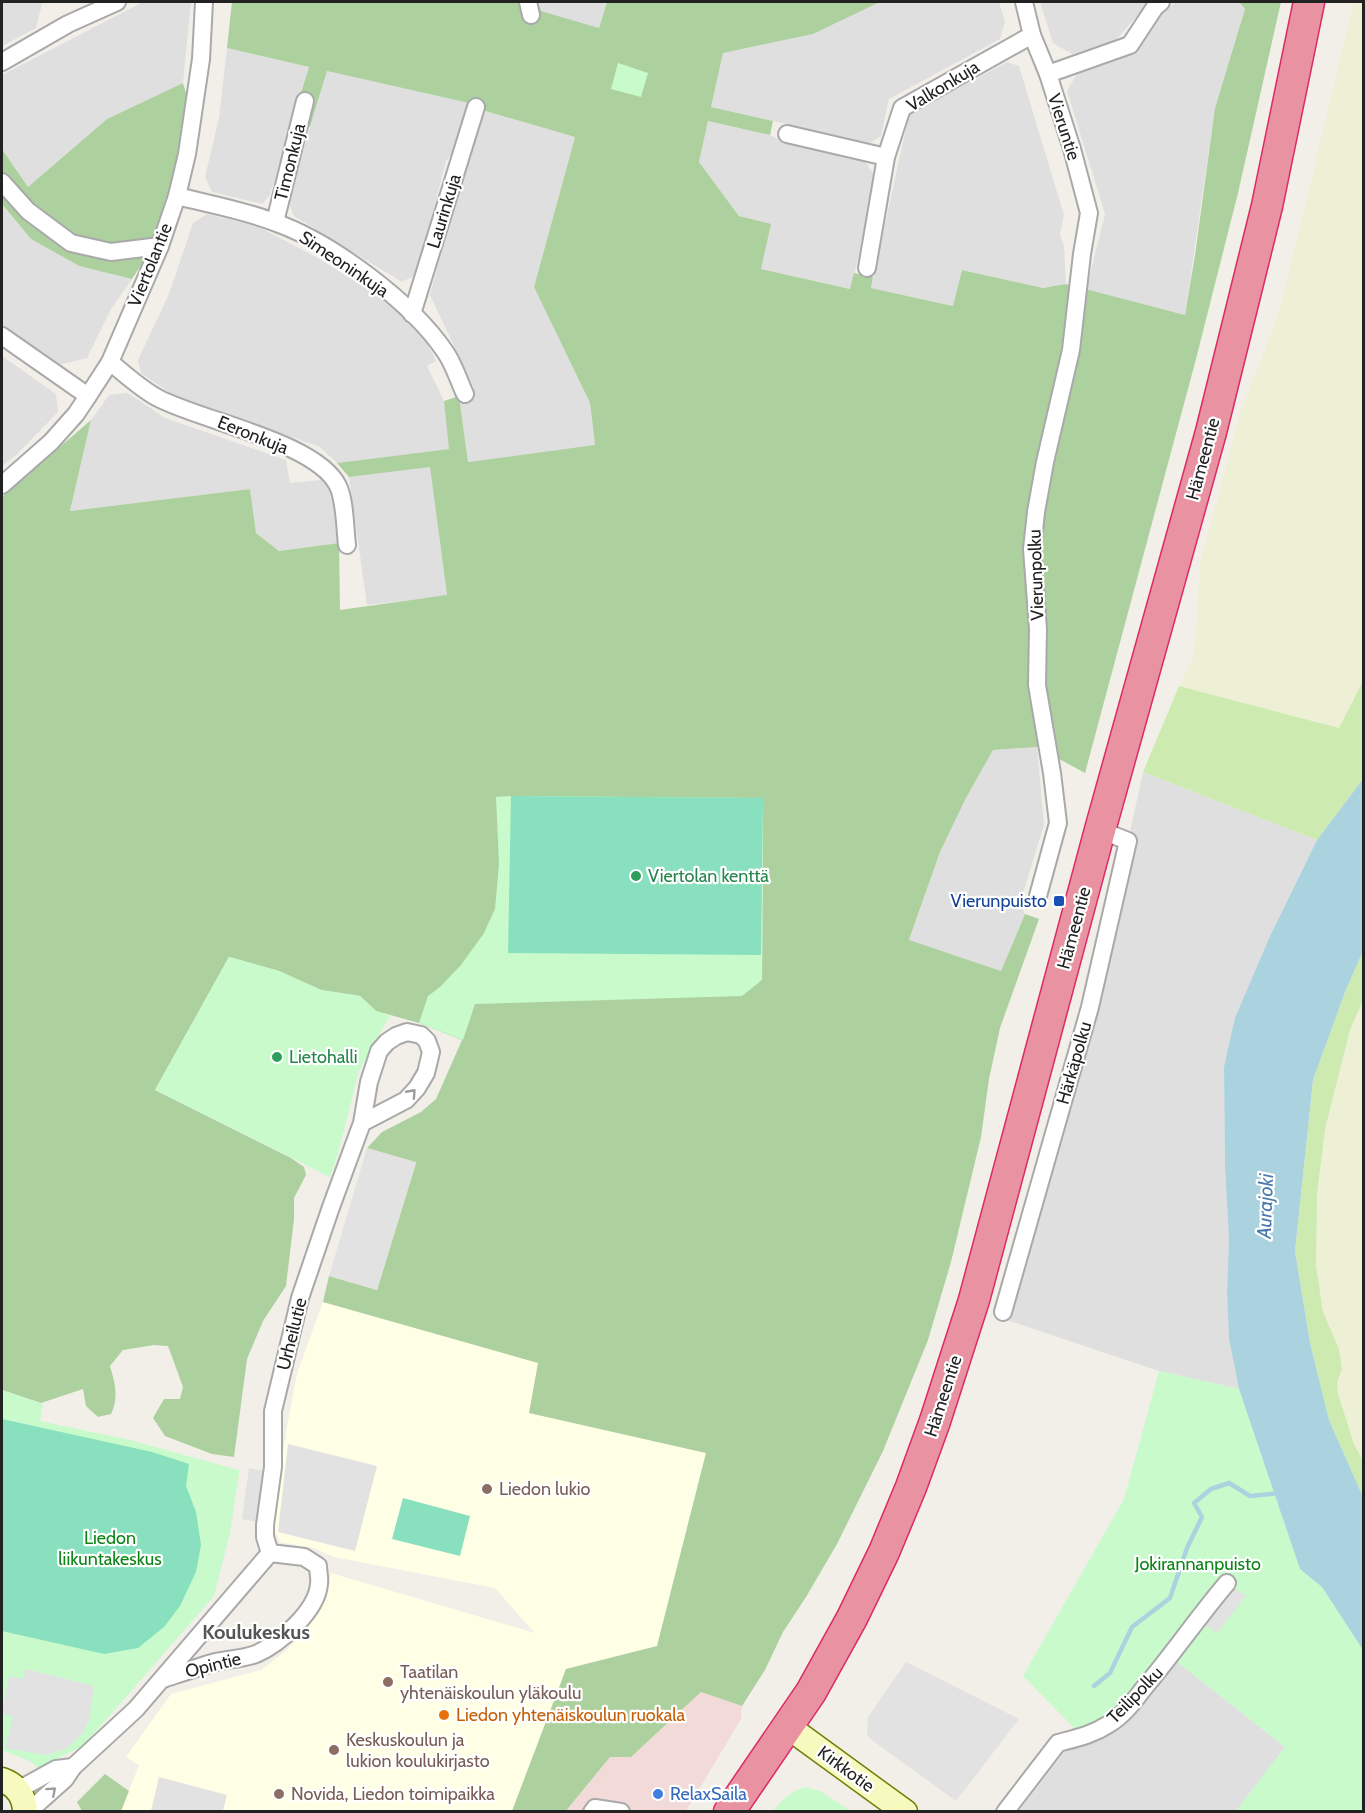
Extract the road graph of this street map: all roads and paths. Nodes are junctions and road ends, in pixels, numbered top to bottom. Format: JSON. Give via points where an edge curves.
{"nodes":[{"id":1,"x":117,"y":2,"type":"edge"},
{"id":2,"x":204,"y":2,"type":"edge"},
{"id":3,"x":1024,"y":2,"type":"edge"},
{"id":4,"x":1161,"y":2,"type":"edge"},
{"id":5,"x":1309,"y":2,"type":"edge"},
{"id":6,"x":1032,"y":35,"type":"junction"},
{"id":7,"x":2,"y":62,"type":"edge"},
{"id":8,"x":1048,"y":74,"type":"junction"},
{"id":9,"x":305,"y":101,"type":"dead end"},
{"id":10,"x":476,"y":107,"type":"dead end"},
{"id":11,"x":787,"y":134,"type":"dead end"},
{"id":12,"x":886,"y":157,"type":"junction"},
{"id":13,"x":2,"y":182,"type":"edge"},
{"id":14,"x":177,"y":196,"type":"junction"},
{"id":15,"x":275,"y":222,"type":"junction"},
{"id":16,"x":160,"y":246,"type":"junction"},
{"id":17,"x":1082,"y":254,"type":"joint"},
{"id":18,"x":867,"y":268,"type":"dead end"},
{"id":19,"x":412,"y":314,"type":"junction"},
{"id":20,"x":2,"y":336,"type":"edge"},
{"id":21,"x":110,"y":362,"type":"junction"},
{"id":22,"x":465,"y":394,"type":"dead end"},
{"id":23,"x":88,"y":396,"type":"junction"},
{"id":24,"x":2,"y":485,"type":"edge"},
{"id":25,"x":347,"y":545,"type":"dead end"},
{"id":26,"x":1100,"y":830,"type":"junction"},
{"id":27,"x":1038,"y":896,"type":"dead end"},
{"id":28,"x":362,"y":1123,"type":"junction"},
{"id":29,"x":1003,"y":1312,"type":"dead end"},
{"id":30,"x":270,"y":1553,"type":"junction"},
{"id":31,"x":1227,"y":1583,"type":"dead end"},
{"id":32,"x":163,"y":1679,"type":"junction"},
{"id":33,"x":787,"y":1726,"type":"junction"},
{"id":34,"x":73,"y":1767,"type":"junction"},
{"id":35,"x":18,"y":1798,"type":"edge"},
{"id":36,"x":592,"y":1812,"type":"edge"},
{"id":37,"x":621,"y":1812,"type":"edge"},
{"id":38,"x":729,"y":1812,"type":"edge"},
{"id":39,"x":905,"y":1812,"type":"edge"},
{"id":40,"x":1005,"y":1812,"type":"edge"}],
"edges":[{"from":1,"to":7,"type":"street","via":[[68,24]]},
{"from":2,"to":14,"type":"street","name":"Viertolantie","via":[[196,105]]},
{"from":3,"to":6,"type":"street","name":"Vieruntie"},
{"from":4,"to":8,"type":"street","via":[[1130,45]]},
{"from":5,"to":26,"type":"highway","name":"Hämeentie","via":[[1267,206],[1211,432]]},
{"from":6,"to":8,"type":"street","name":"Vieruntie"},
{"from":6,"to":12,"type":"street","name":"Valkonkuja","via":[[902,108]]},
{"from":8,"to":17,"type":"street","name":"Vieruntie","via":[[1089,213]]},
{"from":9,"to":15,"type":"street","name":"Timonkuja"},
{"from":10,"to":19,"type":"street","name":"Laurinkuja"},
{"from":11,"to":12,"type":"street"},
{"from":12,"to":18,"type":"street","name":"Valkonkuja"},
{"from":13,"to":16,"type":"street","via":[[28,210],[71,243],[111,252]]},
{"from":14,"to":15,"type":"street","name":"Simeoninkuja"},
{"from":14,"to":16,"type":"street","name":"Viertolantie"},
{"from":15,"to":19,"type":"street","name":"Simeoninkuja","via":[[310,237],[360,270]]},
{"from":16,"to":21,"type":"street","name":"Viertolantie"},
{"from":17,"to":27,"type":"street","name":"Vierunpolku","via":[[1071,350],[1043,472],[1032,549],[1038,629],[1037,685],[1058,823]]},
{"from":19,"to":22,"type":"street","name":"Simeoninkuja","via":[[447,354]]},
{"from":20,"to":23,"type":"street"},
{"from":21,"to":23,"type":"street","name":"Viertolantie"},
{"from":21,"to":25,"type":"street","name":"Eeronkuja","via":[[157,398],[276,441],[314,461],[339,487]]},
{"from":23,"to":24,"type":"street","name":"Viertolantie","via":[[51,442]]},
{"from":26,"to":29,"type":"street","name":"Härkäpolku","via":[[1128,841],[1090,1007]]},
{"from":26,"to":33,"type":"highway","name":"Hämeentie","via":[[974,1300],[935,1422],[884,1552],[852,1618],[811,1692]]},
{"from":28,"to":28,"type":"street","name":"Urheilutie","one_way":true,"via":[[406,1100],[417,1088],[431,1052],[422,1035],[407,1032],[396,1036],[379,1052],[370,1074]]},
{"from":28,"to":30,"type":"street","name":"Urheilutie","via":[[300,1298],[273,1411],[273,1467],[265,1526]]},
{"from":30,"to":32,"type":"street","name":"Opintie"},
{"from":30,"to":32,"type":"street","name":"Opintie","via":[[304,1557],[318,1566],[320,1586],[300,1620],[271,1646],[255,1654]]},
{"from":31,"to":40,"type":"street","name":"Teilipolku","via":[[1123,1713],[1084,1738],[1058,1743]]},
{"from":32,"to":34,"type":"street","name":"Opintie"},
{"from":33,"to":38,"type":"highway","name":"Hämeentie"},
{"from":33,"to":39,"type":"street","name":"Kirkkotie"},
{"from":34,"to":35,"type":"street","name":"Opintie","via":[[56,1769]]},
{"from":35,"to":34,"type":"street","name":"Opintie","one_way":true,"via":[[65,1779]]},
{"from":36,"to":37,"type":"street","via":[[594,1808]]}]}
